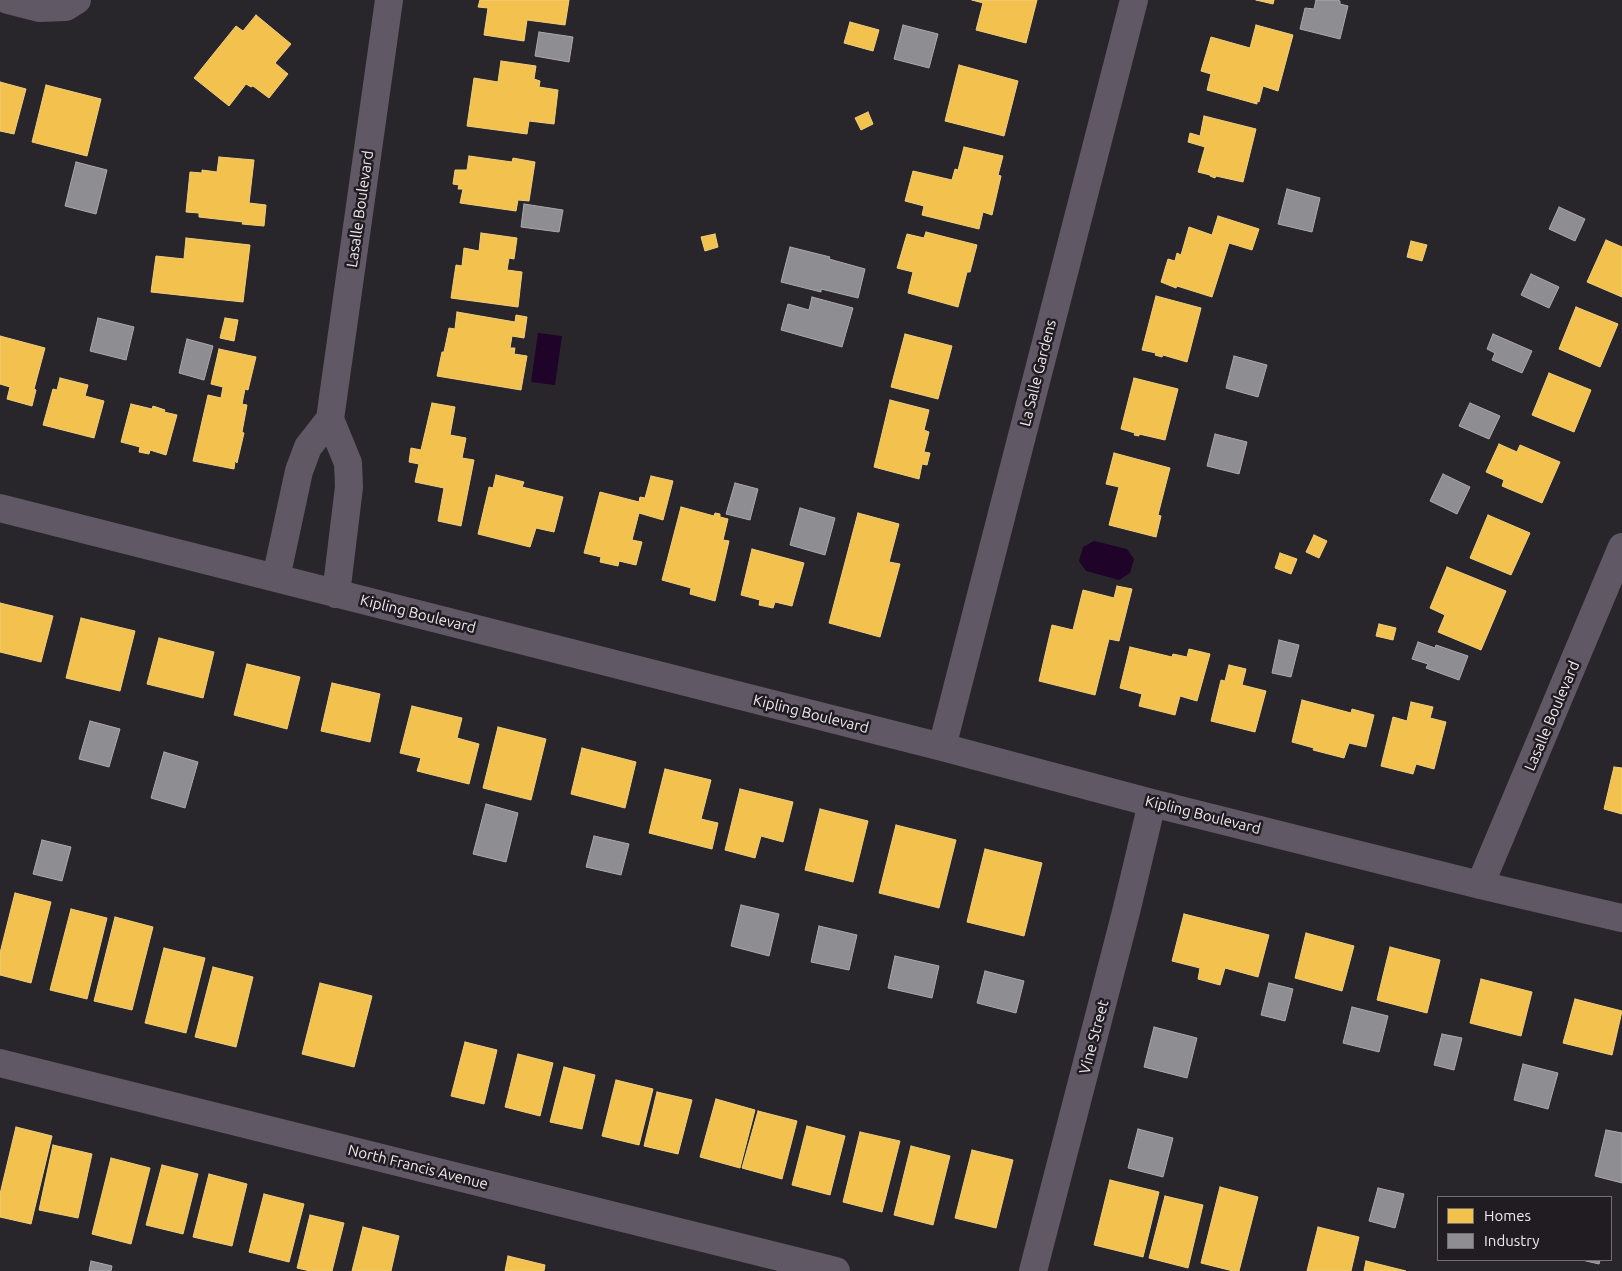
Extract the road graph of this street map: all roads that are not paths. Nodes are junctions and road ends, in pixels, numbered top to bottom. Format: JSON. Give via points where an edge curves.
{"nodes":[{"id":1,"x":8,"y":0,"type":"edge"},
{"id":2,"x":77,"y":0,"type":"edge"},
{"id":3,"x":389,"y":0,"type":"edge"},
{"id":4,"x":1134,"y":0,"type":"edge"},
{"id":5,"x":330,"y":419,"type":"junction"},
{"id":6,"x":0,"y":508,"type":"edge"},
{"id":7,"x":1622,"y":547,"type":"edge"},
{"id":8,"x":276,"y":578,"type":"junction"},
{"id":9,"x":336,"y":594,"type":"junction"},
{"id":10,"x":942,"y":747,"type":"junction"},
{"id":11,"x":1152,"y":803,"type":"junction"},
{"id":12,"x":1480,"y":885,"type":"junction"},
{"id":13,"x":1622,"y":918,"type":"edge"},
{"id":14,"x":0,"y":1063,"type":"edge"},
{"id":15,"x":836,"y":1271,"type":"edge"},
{"id":16,"x":1033,"y":1271,"type":"edge"}],
"edges":[{"from":1,"to":2,"type":"street","via":[[39,8],[66,7]]},
{"from":3,"to":5,"type":"street","name":"Lasalle Boulevard"},
{"from":4,"to":10,"type":"street","name":"La Salle Gardens"},
{"from":5,"to":8,"type":"street","via":[[308,446],[299,471]]},
{"from":5,"to":9,"type":"street","via":[[348,463],[349,487]]},
{"from":6,"to":8,"type":"street","name":"Kipling Boulevard"},
{"from":7,"to":12,"type":"street","name":"Lasalle Boulevard"},
{"from":8,"to":9,"type":"street","name":"Kipling Boulevard"},
{"from":9,"to":10,"type":"street","name":"Kipling Boulevard"},
{"from":10,"to":11,"type":"street","name":"Kipling Boulevard"},
{"from":11,"to":12,"type":"street","name":"Kipling Boulevard"},
{"from":11,"to":16,"type":"street","name":"Vine Street"},
{"from":12,"to":13,"type":"street","name":"Kipling Boulevard"},
{"from":14,"to":15,"type":"street","name":"North Francis Avenue"}]}
